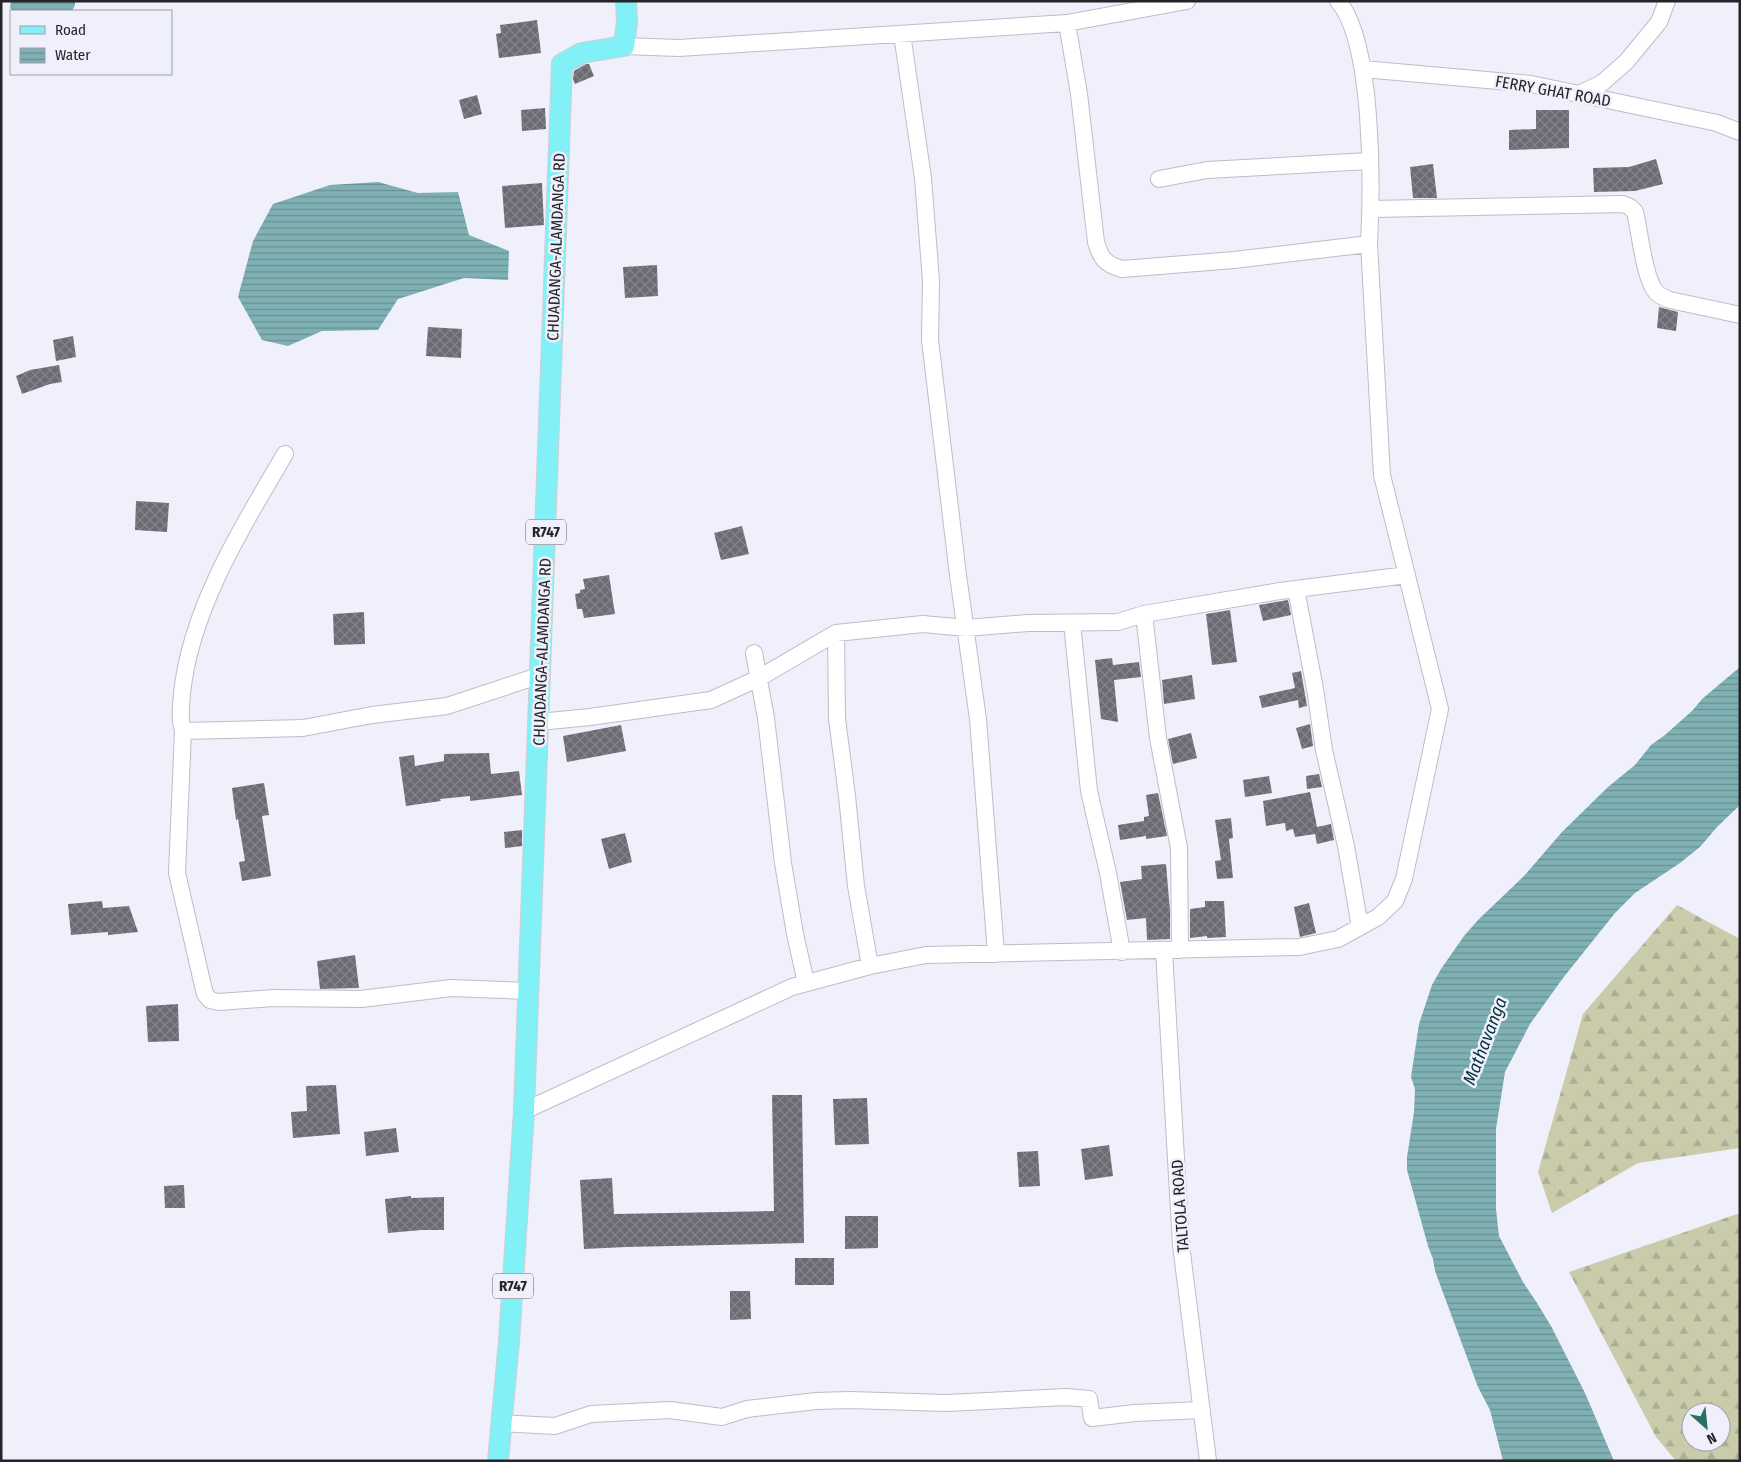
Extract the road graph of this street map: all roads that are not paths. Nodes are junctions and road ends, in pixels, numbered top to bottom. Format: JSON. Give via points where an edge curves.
{"nodes":[{"id":1,"x":626,"y":1,"type":"edge"},
{"id":2,"x":1187,"y":1,"type":"edge"},
{"id":3,"x":1667,"y":1,"type":"edge"},
{"id":4,"x":1344,"y":4,"type":"edge"},
{"id":5,"x":1067,"y":23,"type":"junction"},
{"id":6,"x":902,"y":34,"type":"junction"},
{"id":7,"x":624,"y":46,"type":"junction"},
{"id":8,"x":1363,"y":69,"type":"junction"},
{"id":9,"x":1579,"y":94,"type":"junction"},
{"id":10,"x":1740,"y":132,"type":"edge"},
{"id":11,"x":1369,"y":161,"type":"junction"},
{"id":12,"x":1159,"y":179,"type":"dead end"},
{"id":13,"x":1371,"y":209,"type":"junction"},
{"id":14,"x":1369,"y":244,"type":"junction"},
{"id":15,"x":1740,"y":315,"type":"edge"},
{"id":16,"x":285,"y":454,"type":"dead end"},
{"id":17,"x":1407,"y":575,"type":"junction"},
{"id":18,"x":1296,"y":589,"type":"junction"},
{"id":19,"x":1144,"y":614,"type":"junction"},
{"id":20,"x":1072,"y":623,"type":"junction"},
{"id":21,"x":966,"y":628,"type":"junction"},
{"id":22,"x":836,"y":634,"type":"junction"},
{"id":23,"x":754,"y":653,"type":"dead end"},
{"id":24,"x":541,"y":675,"type":"junction"},
{"id":25,"x":759,"y":678,"type":"junction"},
{"id":26,"x":539,"y":722,"type":"junction"},
{"id":27,"x":183,"y":732,"type":"junction"},
{"id":28,"x":1360,"y":927,"type":"junction"},
{"id":29,"x":1172,"y":951,"type":"junction"},
{"id":30,"x":1122,"y":952,"type":"junction"},
{"id":31,"x":996,"y":954,"type":"junction"},
{"id":32,"x":870,"y":966,"type":"junction"},
{"id":33,"x":806,"y":983,"type":"junction"},
{"id":34,"x":529,"y":991,"type":"junction"},
{"id":35,"x":524,"y":1111,"type":"junction"},
{"id":36,"x":1202,"y":1410,"type":"junction"},
{"id":37,"x":501,"y":1423,"type":"junction"},
{"id":38,"x":498,"y":1461,"type":"edge"},
{"id":39,"x":1208,"y":1461,"type":"edge"}],
"edges":[{"from":1,"to":7,"type":"main road"},
{"from":2,"to":5,"type":"street"},
{"from":3,"to":9,"type":"street","via":[[1659,22],[1626,62],[1602,83]]},
{"from":4,"to":8,"type":"street"},
{"from":5,"to":6,"type":"street"},
{"from":5,"to":14,"type":"street","via":[[1079,94],[1096,242],[1106,262],[1122,269]]},
{"from":6,"to":7,"type":"street","via":[[679,48]]},
{"from":6,"to":21,"type":"street","via":[[923,178],[931,281],[930,340]]},
{"from":7,"to":24,"type":"main road","name":"CHUADANGA-ALAMDANGA RD","number":"R747","via":[[582,53],[562,64]]},
{"from":8,"to":9,"type":"street","name":"FERRY GHAT ROAD","via":[[1531,84]]},
{"from":8,"to":11,"type":"street"},
{"from":9,"to":10,"type":"street","name":"FERRY GHAT ROAD","via":[[1717,123]]},
{"from":11,"to":12,"type":"street","via":[[1207,170]]},
{"from":11,"to":13,"type":"street"},
{"from":13,"to":14,"type":"street"},
{"from":13,"to":15,"type":"street","via":[[1622,204],[1635,212],[1648,273],[1657,293],[1670,300]]},
{"from":14,"to":17,"type":"street","via":[[1382,475]]},
{"from":16,"to":27,"type":"street","via":[[239,532],[199,619],[184,678],[180,721]]},
{"from":17,"to":18,"type":"street"},
{"from":17,"to":28,"type":"street","via":[[1440,709],[1404,880],[1395,901],[1378,917]]},
{"from":18,"to":19,"type":"street"},
{"from":18,"to":28,"type":"street"},
{"from":19,"to":20,"type":"street","via":[[1118,622]]},
{"from":19,"to":29,"type":"street","name":"TALTOLA ROAD","via":[[1158,738],[1179,848]]},
{"from":20,"to":21,"type":"street"},
{"from":20,"to":30,"type":"street","via":[[1089,791]]},
{"from":21,"to":22,"type":"street","via":[[923,624]]},
{"from":21,"to":31,"type":"street","via":[[978,719]]},
{"from":22,"to":25,"type":"street"},
{"from":22,"to":32,"type":"street","via":[[837,719],[856,886]]},
{"from":23,"to":25,"type":"street"},
{"from":24,"to":26,"type":"main road","name":"CHUADANGA-ALAMDANGA RD","number":"R747"},
{"from":24,"to":27,"type":"street","via":[[447,706],[303,728]]},
{"from":25,"to":26,"type":"street","via":[[711,700]]},
{"from":25,"to":33,"type":"street","via":[[783,863]]},
{"from":26,"to":34,"type":"main road","name":"CHUADANGA-ALAMDANGA RD","number":"R747"},
{"from":27,"to":34,"type":"street","via":[[177,873],[205,994],[210,1000],[362,999],[450,988]]},
{"from":28,"to":29,"type":"street","via":[[1338,939],[1299,946]]},
{"from":29,"to":30,"type":"street"},
{"from":29,"to":36,"type":"street","name":"TALTOLA ROAD","via":[[1181,1245]]},
{"from":30,"to":31,"type":"street"},
{"from":31,"to":32,"type":"street","via":[[926,956]]},
{"from":32,"to":33,"type":"street"},
{"from":33,"to":35,"type":"street","via":[[711,1023]]},
{"from":34,"to":35,"type":"main road","name":"CHUADANGA-ALAMDANGA RD","number":"R747"},
{"from":35,"to":37,"type":"main road","number":"R747"},
{"from":36,"to":37,"type":"street","via":[[1092,1418],[1089,1398],[946,1403],[850,1400],[747,1409],[722,1417],[670,1410],[591,1414],[555,1426]]},
{"from":36,"to":39,"type":"street","name":"TALTOLA ROAD"},
{"from":37,"to":38,"type":"main road","number":"R747"}]}
